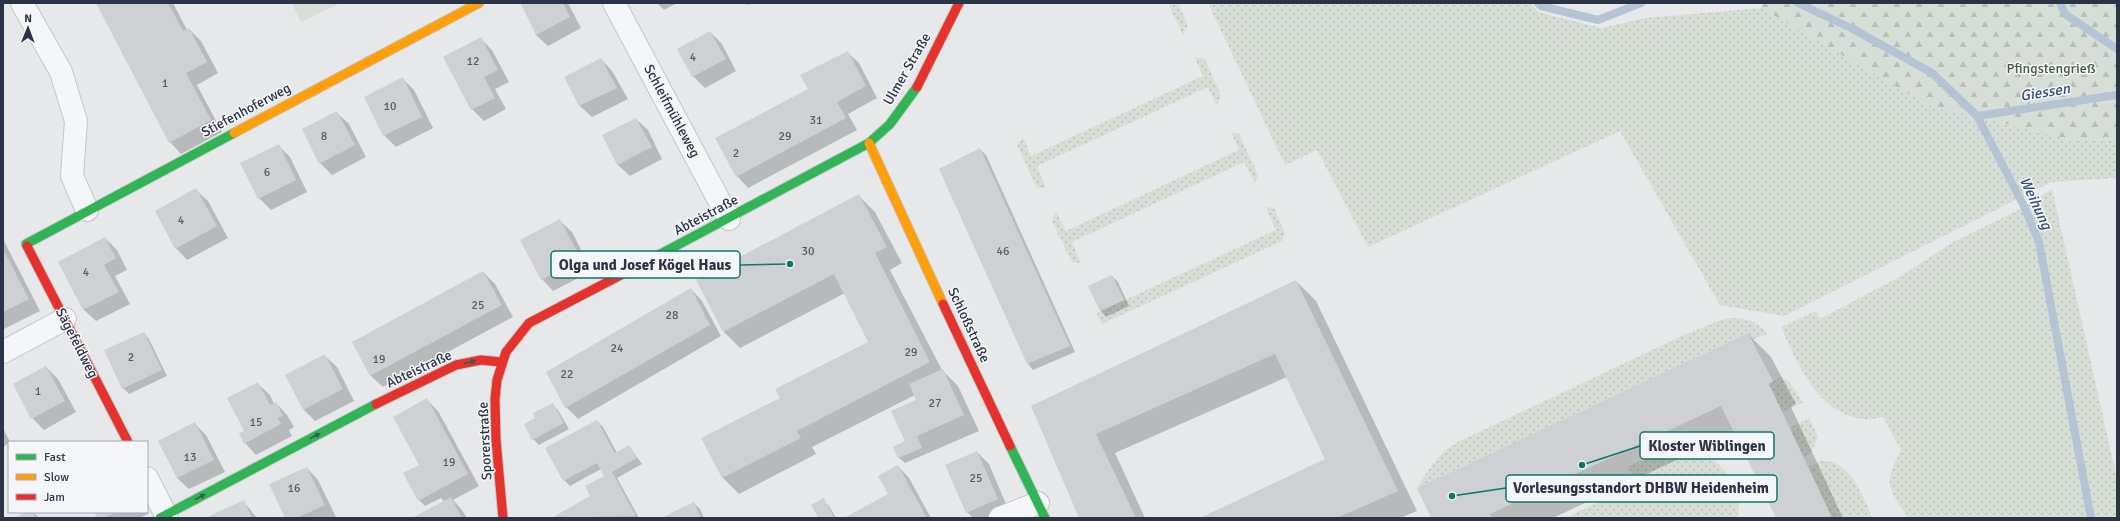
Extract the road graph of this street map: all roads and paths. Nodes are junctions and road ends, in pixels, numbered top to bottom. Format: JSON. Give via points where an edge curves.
{"nodes":[{"id":1,"x":22,"y":3,"type":"edge"},
{"id":2,"x":479,"y":3,"type":"edge"},
{"id":3,"x":614,"y":3,"type":"edge"},
{"id":4,"x":959,"y":3,"type":"edge"},
{"id":5,"x":869,"y":143,"type":"junction"},
{"id":6,"x":87,"y":210,"type":"junction"},
{"id":7,"x":729,"y":219,"type":"junction"},
{"id":8,"x":26,"y":244,"type":"joint"},
{"id":9,"x":65,"y":319,"type":"junction"},
{"id":10,"x":3,"y":352,"type":"edge"},
{"id":11,"x":501,"y":362,"type":"junction"},
{"id":12,"x":127,"y":441,"type":"edge"},
{"id":13,"x":148,"y":480,"type":"edge"},
{"id":14,"x":1042,"y":511,"type":"edge"},
{"id":15,"x":163,"y":516,"type":"edge"},
{"id":16,"x":503,"y":518,"type":"edge"},
{"id":17,"x":1000,"y":518,"type":"edge"}],
"edges":[{"from":1,"to":6,"type":"street","via":[[61,72],[76,121],[72,176]]},
{"from":2,"to":6,"type":"street","name":"Stiefenhoferweg"},
{"from":3,"to":7,"type":"street","name":"Schleifmühleweg"},
{"from":4,"to":5,"type":"street","name":"Ulmer Straße","via":[[926,70],[909,97],[890,123]]},
{"from":5,"to":7,"type":"street","name":"Abteistraße"},
{"from":5,"to":14,"type":"street","name":"Schloßstraße","via":[[989,403]]},
{"from":6,"to":8,"type":"street","name":"Stiefenhoferweg"},
{"from":7,"to":11,"type":"street","name":"Abteistraße","via":[[529,323],[512,343]]},
{"from":8,"to":9,"type":"street","name":"Sägefeldweg"},
{"from":9,"to":10,"type":"street"},
{"from":9,"to":12,"type":"street","name":"Sägefeldweg"},
{"from":15,"to":11,"type":"street","name":"Abteistraße","one_way":true,"via":[[370,407],[456,365],[481,360]]},
{"from":11,"to":16,"type":"street","name":"Sporerstraße","via":[[496,387],[496,422]]},
{"from":13,"to":15,"type":"street"},
{"from":14,"to":17,"type":"street"}]}
